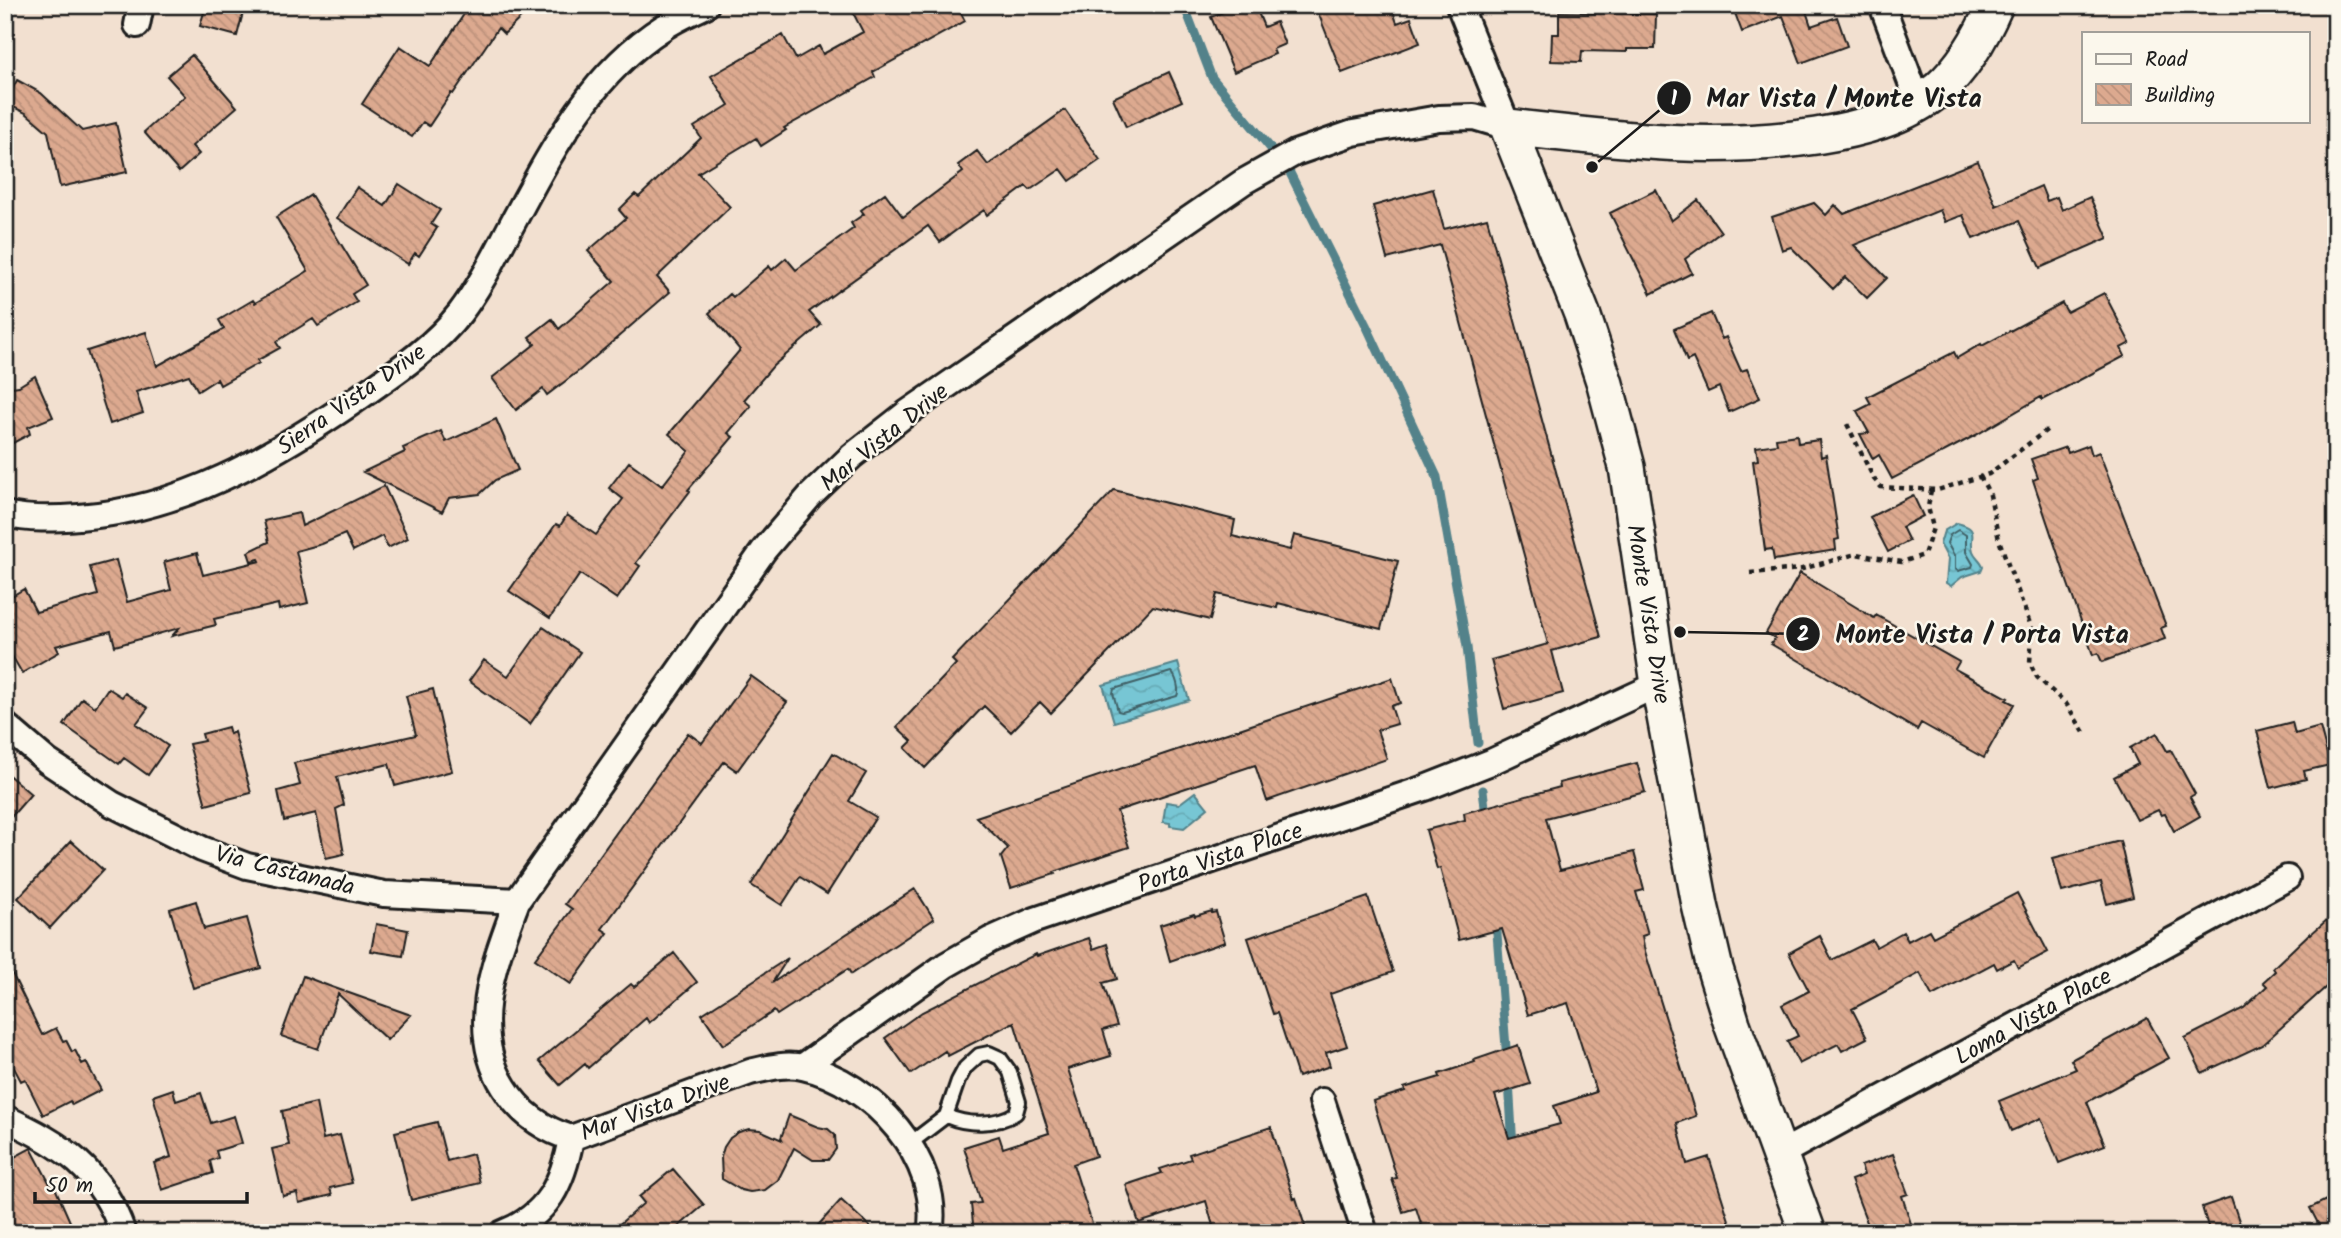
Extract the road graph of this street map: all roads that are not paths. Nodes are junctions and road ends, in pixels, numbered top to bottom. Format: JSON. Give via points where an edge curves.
{"nodes":[{"id":1,"x":706,"y":5,"type":"edge"},
{"id":2,"x":1459,"y":5,"type":"edge"},
{"id":3,"x":1882,"y":5,"type":"edge"},
{"id":4,"x":1995,"y":5,"type":"edge"},
{"id":5,"x":1919,"y":104,"type":"junction"},
{"id":6,"x":1508,"y":127,"type":"junction"},
{"id":7,"x":5,"y":514,"type":"edge"},
{"id":8,"x":1659,"y":684,"type":"junction"},
{"id":9,"x":5,"y":725,"type":"edge"},
{"id":10,"x":2287,"y":878,"type":"dead end"},
{"id":11,"x":517,"y":901,"type":"junction"},
{"id":12,"x":802,"y":1067,"type":"junction"},
{"id":13,"x":1322,"y":1101,"type":"dead end"},
{"id":14,"x":946,"y":1116,"type":"junction"},
{"id":15,"x":5,"y":1118,"type":"edge"},
{"id":16,"x":571,"y":1138,"type":"junction"},
{"id":17,"x":908,"y":1145,"type":"junction"},
{"id":18,"x":1780,"y":1154,"type":"junction"},
{"id":19,"x":122,"y":1233,"type":"edge"},
{"id":20,"x":503,"y":1233,"type":"edge"},
{"id":21,"x":930,"y":1233,"type":"edge"},
{"id":22,"x":1364,"y":1233,"type":"edge"},
{"id":23,"x":1808,"y":1233,"type":"edge"}],
"edges":[{"from":1,"to":7,"type":"street","name":"Sierra Vista Drive","via":[[665,25],[609,73],[571,121],[459,313],[435,340],[373,388],[269,456],[190,493],[106,515],[44,519]]},
{"from":2,"to":6,"type":"street","name":"Monte Vista Drive"},
{"from":3,"to":5,"type":"street"},
{"from":4,"to":5,"type":"street","name":"Mar Vista Drive","via":[[1961,65]]},
{"from":5,"to":6,"type":"street","name":"Mar Vista Drive","via":[[1850,131],[1720,145],[1641,142]]},
{"from":6,"to":8,"type":"street","name":"Monte Vista Drive","via":[[1605,384],[1627,467]]},
{"from":6,"to":11,"type":"street","name":"Mar Vista Drive","via":[[1474,117],[1439,118],[1353,133],[1295,153],[1243,182],[907,413],[810,496],[764,550]]},
{"from":8,"to":12,"type":"street","name":"Porta Vista Place","via":[[1425,788],[1035,920],[990,940],[946,965]]},
{"from":8,"to":18,"type":"street","name":"Monte Vista Drive","via":[[1694,877],[1716,969]]},
{"from":9,"to":11,"type":"street","name":"Via Castanada","via":[[47,761],[113,804],[247,866],[384,894]]},
{"from":10,"to":18,"type":"street","name":"Loma Vista Place"},
{"from":11,"to":16,"type":"street","name":"Mar Vista Drive","via":[[489,989],[485,1020],[488,1053],[497,1077],[518,1106],[549,1131]]},
{"from":12,"to":16,"type":"street","name":"Mar Vista Drive","via":[[781,1065],[750,1072]]},
{"from":12,"to":17,"type":"street","name":"Mar Vista Drive","via":[[864,1097]]},
{"from":13,"to":22,"type":"street"},
{"from":14,"to":14,"type":"lane","via":[[965,1068],[979,1055],[1000,1058],[1010,1072],[1019,1102],[1016,1113],[987,1122],[959,1122]]},
{"from":14,"to":17,"type":"lane"},
{"from":15,"to":19,"type":"street","via":[[73,1156],[104,1194]]},
{"from":16,"to":20,"type":"street","via":[[561,1179],[542,1208]]},
{"from":17,"to":21,"type":"street","name":"Mar Vista Drive","via":[[931,1200]]},
{"from":18,"to":23,"type":"street","name":"Monte Vista Drive"}]}
